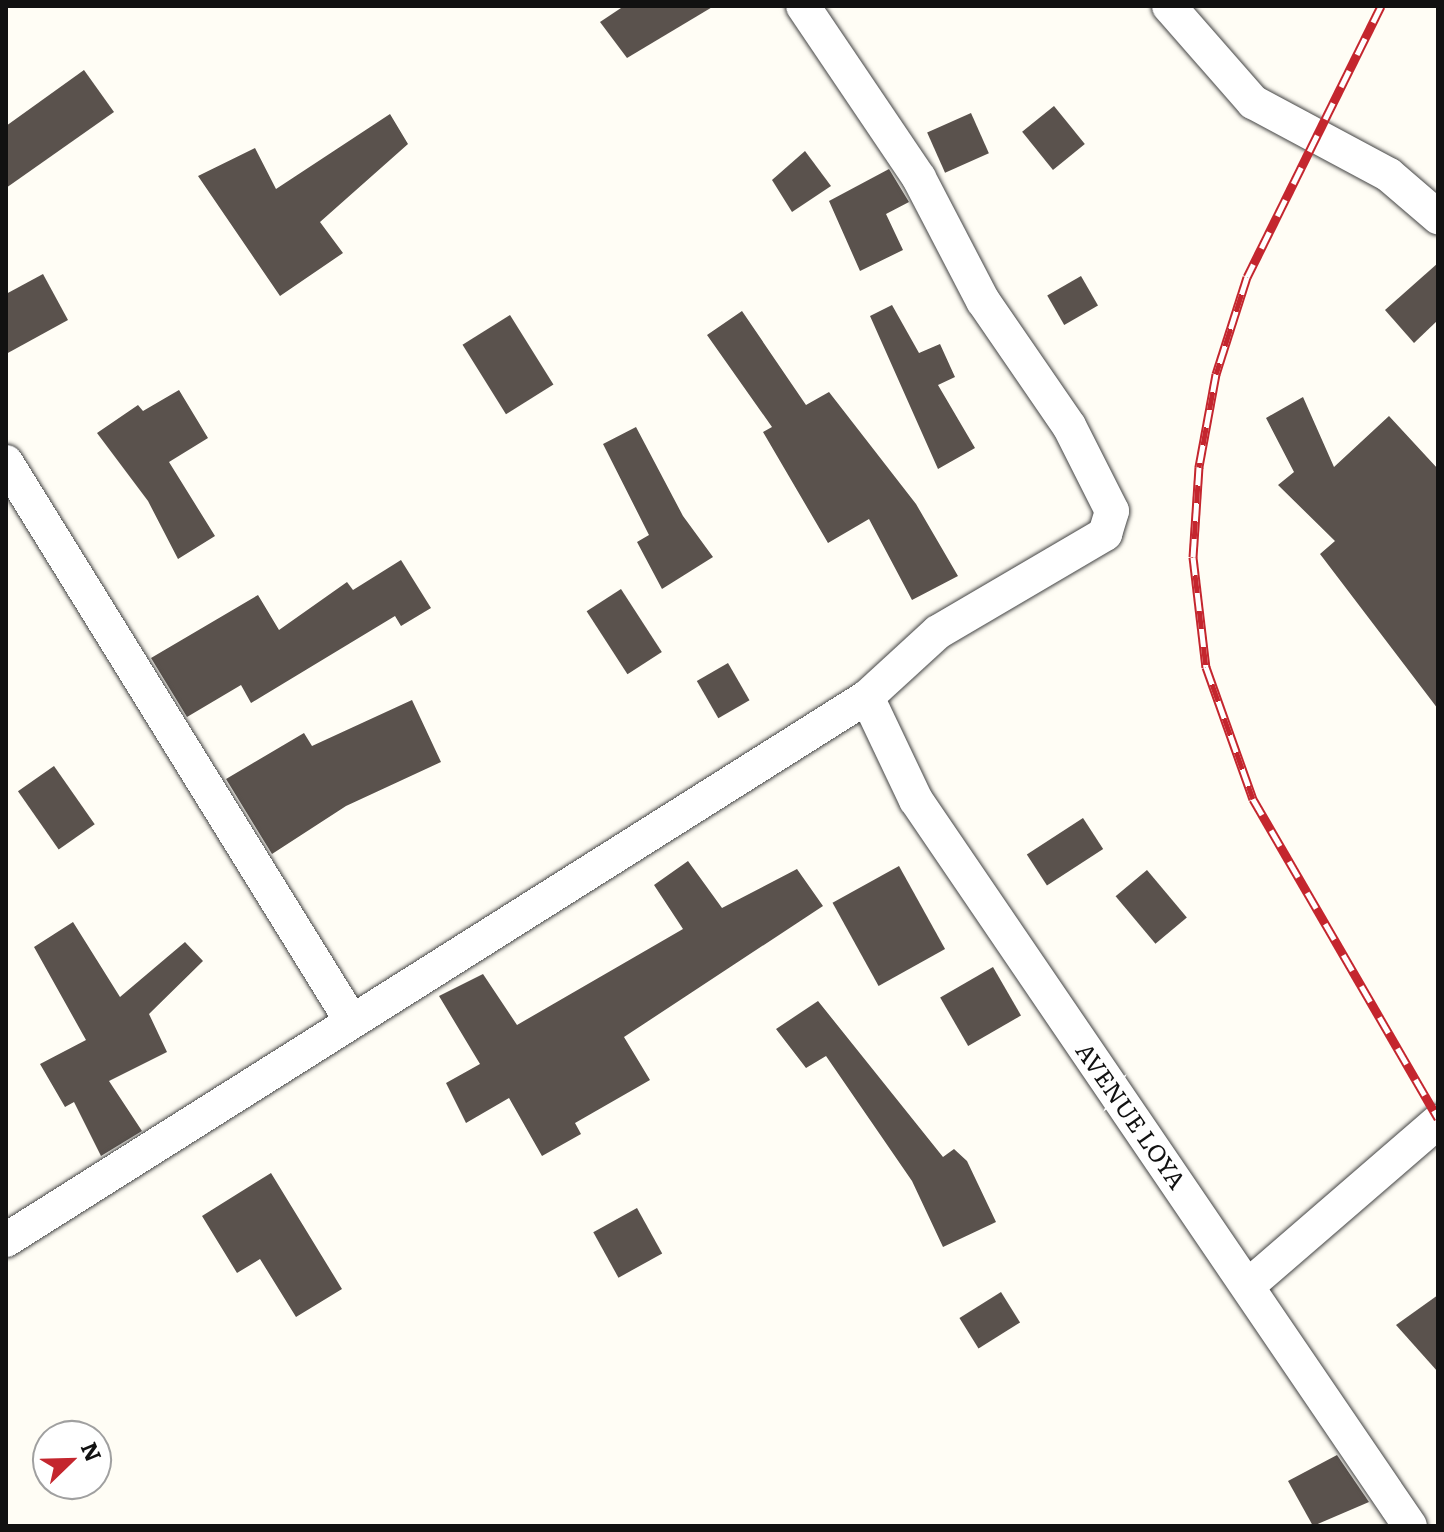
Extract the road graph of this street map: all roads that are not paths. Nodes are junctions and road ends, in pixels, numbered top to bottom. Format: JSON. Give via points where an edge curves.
{"nodes":[{"id":1,"x":803,"y":6,"type":"edge"},
{"id":2,"x":1169,"y":6,"type":"edge"},
{"id":3,"x":1438,"y":217,"type":"edge"},
{"id":4,"x":6,"y":462,"type":"edge"},
{"id":5,"x":867,"y":697,"type":"junction"},
{"id":6,"x":352,"y":1022,"type":"junction"},
{"id":7,"x":1438,"y":1122,"type":"edge"},
{"id":8,"x":6,"y":1240,"type":"edge"},
{"id":9,"x":1250,"y":1284,"type":"junction"},
{"id":10,"x":1410,"y":1526,"type":"edge"}],
"edges":[{"from":1,"to":5,"type":"street","via":[[919,178],[983,301],[1069,426],[1112,511],[1105,534],[938,632]]},
{"from":2,"to":3,"type":"street","via":[[1253,102],[1389,175]]},
{"from":4,"to":6,"type":"street"},
{"from":5,"to":6,"type":"street"},
{"from":5,"to":9,"type":"street","name":"AVENUE LOYA","via":[[916,800]]},
{"from":6,"to":8,"type":"street"},
{"from":7,"to":9,"type":"street"},
{"from":9,"to":10,"type":"street","name":"AVENUE LOYA"}]}
